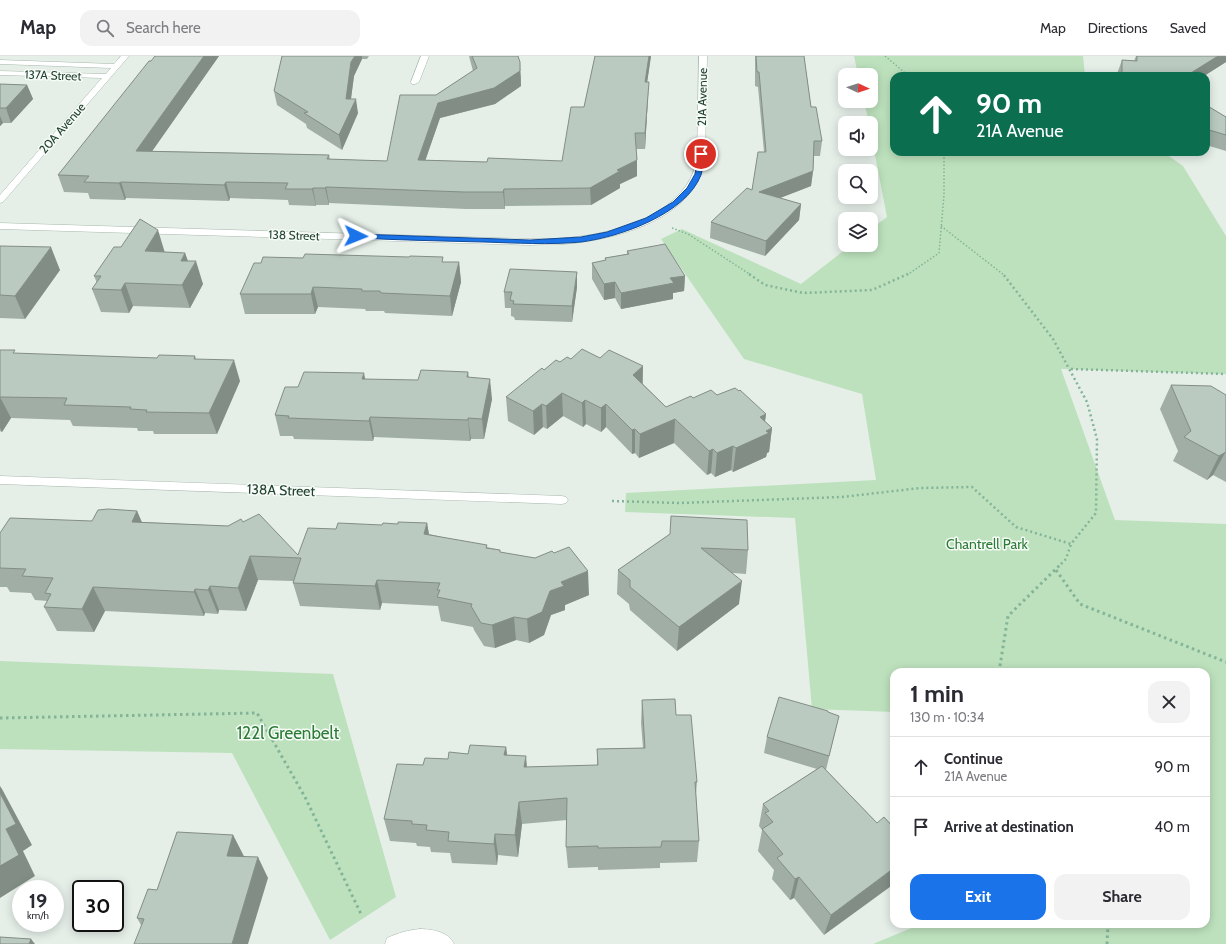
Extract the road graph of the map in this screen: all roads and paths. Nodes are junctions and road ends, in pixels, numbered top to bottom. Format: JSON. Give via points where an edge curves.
{"nodes":[{"id":1,"x":124,"y":56,"type":"edge"},
{"id":2,"x":425,"y":56,"type":"edge"},
{"id":3,"x":703,"y":56,"type":"edge"},
{"id":4,"x":885,"y":56,"type":"edge"},
{"id":5,"x":0,"y":62,"type":"edge"},
{"id":6,"x":116,"y":66,"type":"junction"},
{"id":7,"x":904,"y":72,"type":"edge"},
{"id":8,"x":0,"y":73,"type":"edge"},
{"id":9,"x":106,"y":76,"type":"junction"},
{"id":10,"x":415,"y":82,"type":"dead end"},
{"id":11,"x":945,"y":156,"type":"edge"},
{"id":12,"x":0,"y":200,"type":"edge"},
{"id":13,"x":656,"y":216,"type":"joint"},
{"id":14,"x":0,"y":226,"type":"edge"},
{"id":15,"x":941,"y":226,"type":"junction"},
{"id":16,"x":668,"y":227,"type":"dead end"},
{"id":17,"x":1071,"y":370,"type":"junction"},
{"id":18,"x":1226,"y":374,"type":"edge"},
{"id":19,"x":0,"y":480,"type":"edge"},
{"id":20,"x":562,"y":500,"type":"dead end"},
{"id":21,"x":612,"y":501,"type":"dead end"},
{"id":22,"x":1071,"y":544,"type":"junction"},
{"id":23,"x":1056,"y":570,"type":"junction"},
{"id":24,"x":1226,"y":662,"type":"edge"},
{"id":25,"x":1000,"y":668,"type":"edge"},
{"id":26,"x":0,"y":718,"type":"edge"},
{"id":27,"x":360,"y":914,"type":"dead end"},
{"id":28,"x":1108,"y":928,"type":"edge"},
{"id":29,"x":393,"y":944,"type":"edge"},
{"id":30,"x":446,"y":944,"type":"edge"},
{"id":31,"x":1107,"y":944,"type":"edge"}],
"edges":[{"from":1,"to":6,"type":"street","name":"20A Avenue"},
{"from":2,"to":10,"type":"street"},
{"from":3,"to":13,"type":"street","name":"21A Avenue","via":[[701,159],[698,174],[690,189],[676,203]]},
{"from":4,"to":7,"type":"path"},
{"from":5,"to":6,"type":"street","name":"137A Street"},
{"from":6,"to":9,"type":"street","name":"20A Avenue"},
{"from":8,"to":9,"type":"street","name":"137A Street"},
{"from":9,"to":12,"type":"street","name":"20A Avenue"},
{"from":11,"to":15,"type":"path"},
{"from":13,"to":14,"type":"street","name":"138 Street","via":[[609,234],[530,242]]},
{"from":15,"to":16,"type":"path","via":[[939,253],[906,276],[872,290],[803,293],[765,285],[688,234]]},
{"from":15,"to":17,"type":"path","via":[[1005,276],[1052,339]]},
{"from":17,"to":18,"type":"path"},
{"from":17,"to":22,"type":"path","via":[[1087,402],[1097,439],[1096,513]]},
{"from":19,"to":20,"type":"street","name":"138A Street"},
{"from":21,"to":22,"type":"path","via":[[679,503],[842,497],[920,488],[972,487],[1016,527]]},
{"from":22,"to":23,"type":"path","via":[[1066,559]]},
{"from":23,"to":24,"type":"path","via":[[1080,604]]},
{"from":23,"to":25,"type":"path","via":[[1008,616]]},
{"from":26,"to":27,"type":"path","via":[[257,713],[305,797]]},
{"from":28,"to":31,"type":"path"},
{"from":29,"to":30,"type":"street","via":[[411,937],[428,937]]}]}
